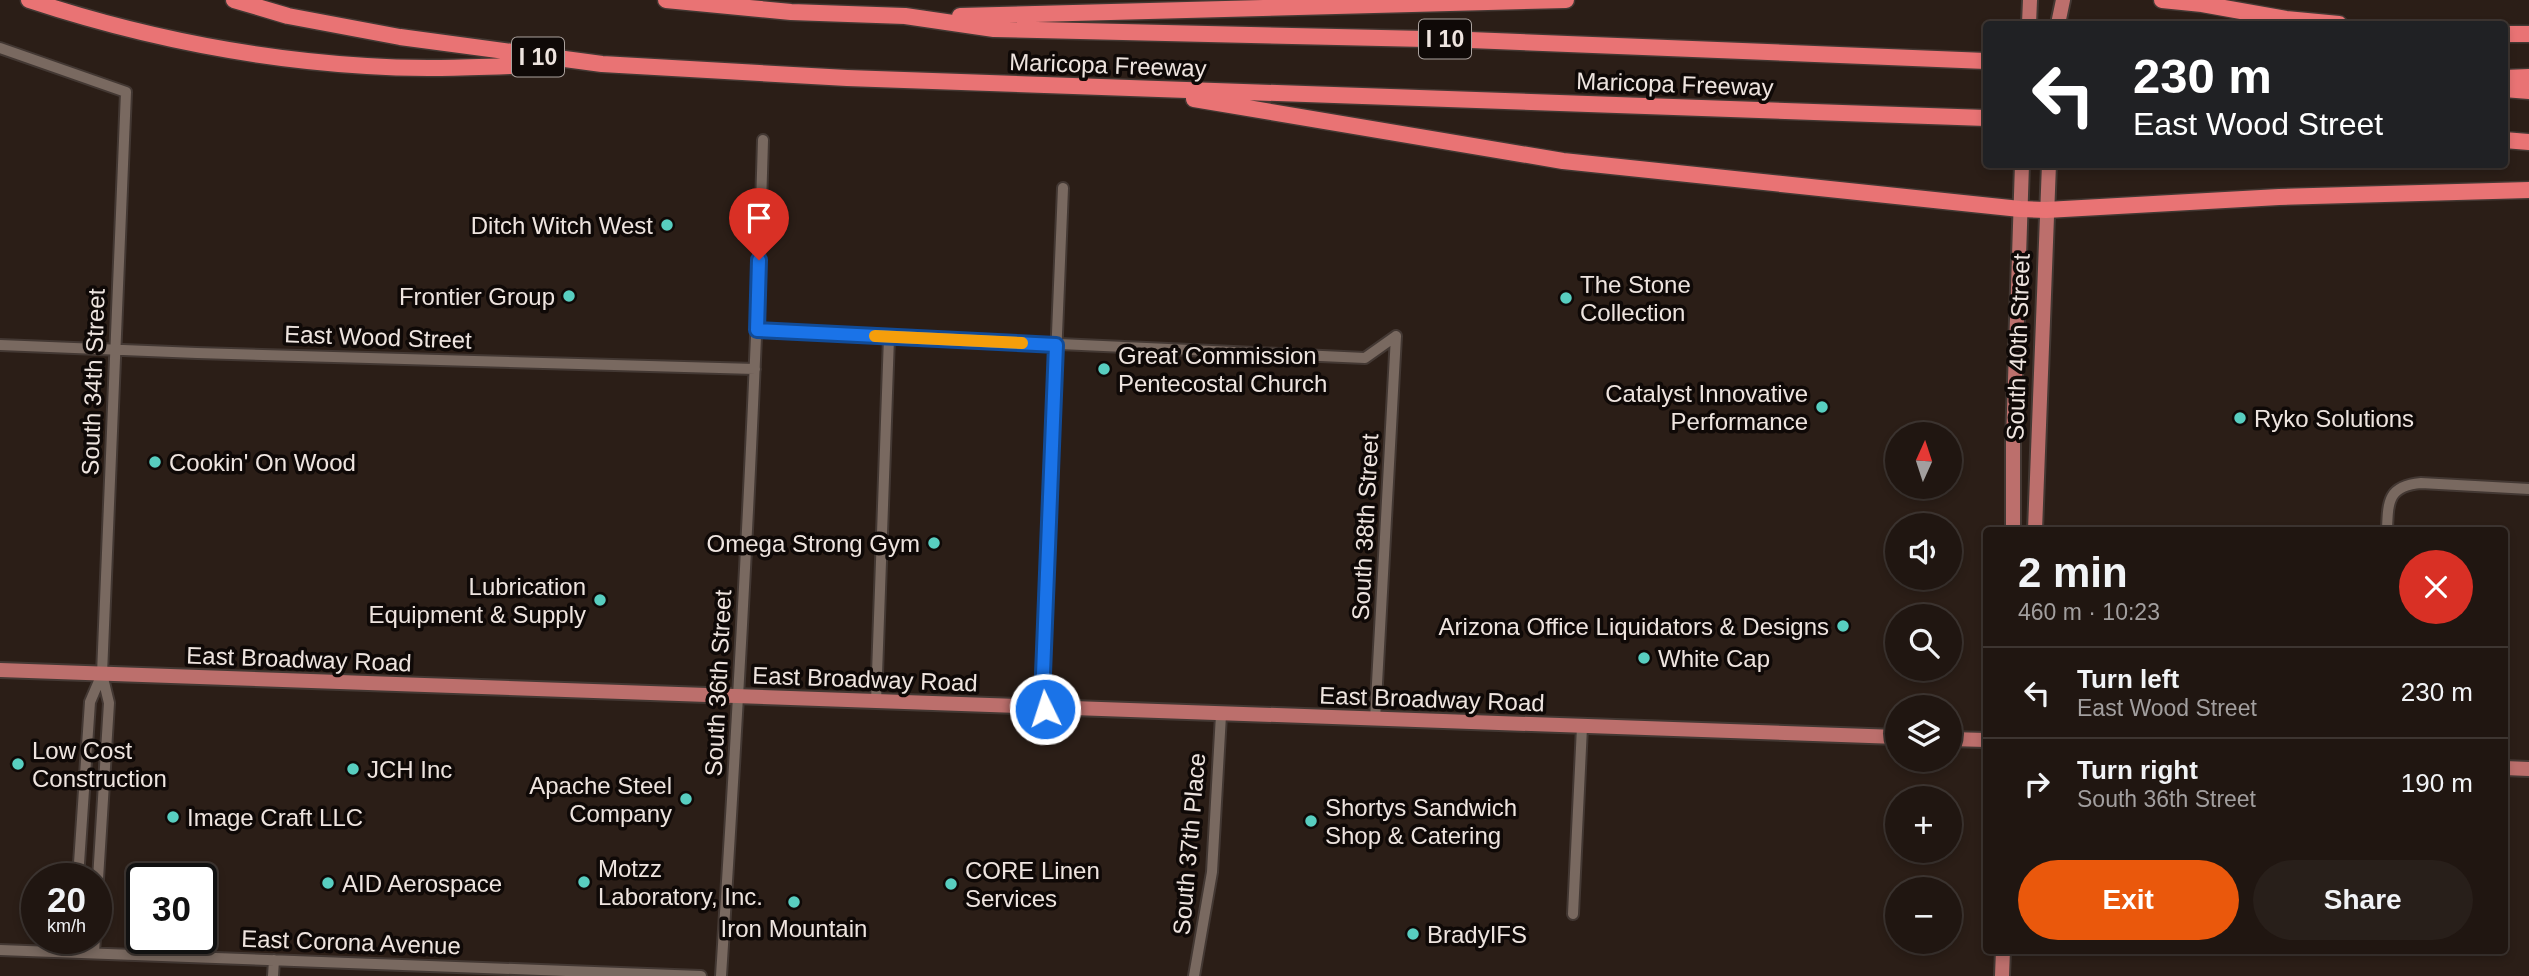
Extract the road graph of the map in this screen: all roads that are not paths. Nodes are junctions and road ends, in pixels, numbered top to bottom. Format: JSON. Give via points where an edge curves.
{"nodes":[{"id":1,"x":29,"y":0,"type":"edge"},
{"id":2,"x":234,"y":0,"type":"edge"},
{"id":3,"x":666,"y":0,"type":"edge"},
{"id":4,"x":1566,"y":0,"type":"edge"},
{"id":5,"x":2162,"y":0,"type":"edge"},
{"id":6,"x":905,"y":16,"type":"junction"},
{"id":7,"x":2307,"y":21,"type":"edge"},
{"id":8,"x":2508,"y":34,"type":"edge"},
{"id":9,"x":2529,"y":34,"type":"edge"},
{"id":10,"x":0,"y":48,"type":"edge"},
{"id":11,"x":1983,"y":61,"type":"edge"},
{"id":12,"x":590,"y":63,"type":"junction"},
{"id":13,"x":2529,"y":77,"type":"edge"},
{"id":14,"x":2508,"y":78,"type":"edge"},
{"id":15,"x":1129,"y":88,"type":"junction"},
{"id":16,"x":2508,"y":89,"type":"edge"},
{"id":17,"x":2529,"y":91,"type":"edge"},
{"id":18,"x":1983,"y":118,"type":"edge"},
{"id":19,"x":763,"y":140,"type":"dead end"},
{"id":20,"x":2508,"y":140,"type":"edge"},
{"id":21,"x":2529,"y":142,"type":"edge"},
{"id":22,"x":2022,"y":168,"type":"edge"},
{"id":23,"x":2049,"y":168,"type":"edge"},
{"id":24,"x":1063,"y":188,"type":"dead end"},
{"id":25,"x":2529,"y":190,"type":"edge"},
{"id":26,"x":2020,"y":209,"type":"junction"},
{"id":27,"x":2046,"y":210,"type":"junction"},
{"id":28,"x":757,"y":330,"type":"junction"},
{"id":29,"x":889,"y":337,"type":"junction"},
{"id":30,"x":0,"y":345,"type":"edge"},
{"id":31,"x":1056,"y":345,"type":"junction"},
{"id":32,"x":115,"y":350,"type":"junction"},
{"id":33,"x":755,"y":369,"type":"junction"},
{"id":34,"x":2529,"y":489,"type":"edge"},
{"id":35,"x":2013,"y":527,"type":"edge"},
{"id":36,"x":2035,"y":527,"type":"edge"},
{"id":37,"x":2387,"y":527,"type":"edge"},
{"id":38,"x":0,"y":670,"type":"edge"},
{"id":39,"x":102,"y":674,"type":"junction"},
{"id":40,"x":739,"y":697,"type":"junction"},
{"id":41,"x":876,"y":702,"type":"junction"},
{"id":42,"x":1045,"y":709,"type":"junction"},
{"id":43,"x":1221,"y":715,"type":"junction"},
{"id":44,"x":1375,"y":720,"type":"junction"},
{"id":45,"x":1582,"y":727,"type":"junction"},
{"id":46,"x":1885,"y":737,"type":"edge"},
{"id":47,"x":1962,"y":739,"type":"edge"},
{"id":48,"x":1983,"y":740,"type":"edge"},
{"id":49,"x":2508,"y":768,"type":"edge"},
{"id":50,"x":2529,"y":769,"type":"edge"},
{"id":51,"x":79,"y":863,"type":"edge"},
{"id":52,"x":99,"y":863,"type":"edge"},
{"id":53,"x":1573,"y":914,"type":"dead end"},
{"id":54,"x":0,"y":950,"type":"edge"},
{"id":55,"x":21,"y":951,"type":"edge"},
{"id":56,"x":112,"y":954,"type":"edge"},
{"id":57,"x":2003,"y":954,"type":"edge"},
{"id":58,"x":274,"y":960,"type":"junction"},
{"id":59,"x":273,"y":976,"type":"edge"},
{"id":60,"x":701,"y":976,"type":"edge"},
{"id":61,"x":721,"y":976,"type":"edge"},
{"id":62,"x":1194,"y":976,"type":"edge"},
{"id":63,"x":2002,"y":976,"type":"edge"}],
"edges":[{"from":1,"to":12,"type":"highway","via":[[155,37],[274,57],[395,67]]},
{"from":2,"to":12,"type":"highway","name":"Maricopa Freeway","number":"I 10","via":[[288,16],[400,37]]},
{"from":3,"to":6,"type":"highway","name":"Maricopa Freeway","number":"I 10","via":[[791,12]]},
{"from":4,"to":6,"type":"highway"},
{"from":5,"to":7,"type":"highway"},
{"from":6,"to":11,"type":"highway","name":"Maricopa Freeway","number":"I 10","via":[[995,29],[1470,40]]},
{"from":8,"to":9,"type":"highway"},
{"from":10,"to":32,"type":"street","name":"South 34th Street","via":[[127,92]]},
{"from":12,"to":15,"type":"highway","name":"Maricopa Freeway","number":"I 10"},
{"from":13,"to":14,"type":"highway"},
{"from":15,"to":18,"type":"highway","name":"Maricopa Freeway","number":"I 10"},
{"from":15,"to":26,"type":"highway","via":[[1563,161]]},
{"from":16,"to":17,"type":"highway"},
{"from":19,"to":28,"type":"street","name":"South 36th Street"},
{"from":20,"to":21,"type":"highway"},
{"from":22,"to":26,"type":"main road","name":"South 40th Street"},
{"from":23,"to":27,"type":"main road","name":"South 40th Street"},
{"from":24,"to":31,"type":"street"},
{"from":25,"to":27,"type":"highway"},
{"from":26,"to":27,"type":"highway"},
{"from":26,"to":35,"type":"main road","name":"South 40th Street"},
{"from":27,"to":36,"type":"main road","name":"South 40th Street"},
{"from":28,"to":29,"type":"street"},
{"from":28,"to":33,"type":"street","name":"South 36th Street"},
{"from":29,"to":31,"type":"street"},
{"from":29,"to":41,"type":"street"},
{"from":30,"to":32,"type":"street","name":"East Wood Street"},
{"from":31,"to":42,"type":"street"},
{"from":31,"to":44,"type":"street","name":"South 38th Street","via":[[1365,358],[1396,336]]},
{"from":32,"to":33,"type":"street","name":"East Wood Street"},
{"from":32,"to":39,"type":"street","name":"South 34th Street"},
{"from":33,"to":40,"type":"street","name":"South 36th Street"},
{"from":34,"to":37,"type":"street","via":[[2407,485],[2394,492]]},
{"from":38,"to":39,"type":"main road","name":"East Broadway Road"},
{"from":39,"to":40,"type":"main road","name":"East Broadway Road"},
{"from":39,"to":51,"type":"street","name":"South 34th Street","via":[[90,702]]},
{"from":39,"to":52,"type":"street","name":"South 34th Street","via":[[109,703]]},
{"from":40,"to":41,"type":"main road","name":"East Broadway Road"},
{"from":40,"to":61,"type":"street","name":"South 36th Street"},
{"from":41,"to":42,"type":"main road","name":"East Broadway Road"},
{"from":42,"to":43,"type":"main road","name":"East Broadway Road"},
{"from":43,"to":44,"type":"main road","name":"East Broadway Road"},
{"from":43,"to":62,"type":"street","name":"South 37th Place","via":[[1212,872]]},
{"from":44,"to":45,"type":"main road","name":"East Broadway Road"},
{"from":45,"to":46,"type":"main road","name":"East Broadway Road"},
{"from":45,"to":53,"type":"street"},
{"from":47,"to":48,"type":"main road"},
{"from":49,"to":50,"type":"main road"},
{"from":54,"to":55,"type":"street","name":"East Corona Avenue"},
{"from":56,"to":58,"type":"street","name":"East Corona Avenue"},
{"from":57,"to":63,"type":"main road"},
{"from":58,"to":59,"type":"street"},
{"from":58,"to":60,"type":"street","name":"East Corona Avenue"}]}
